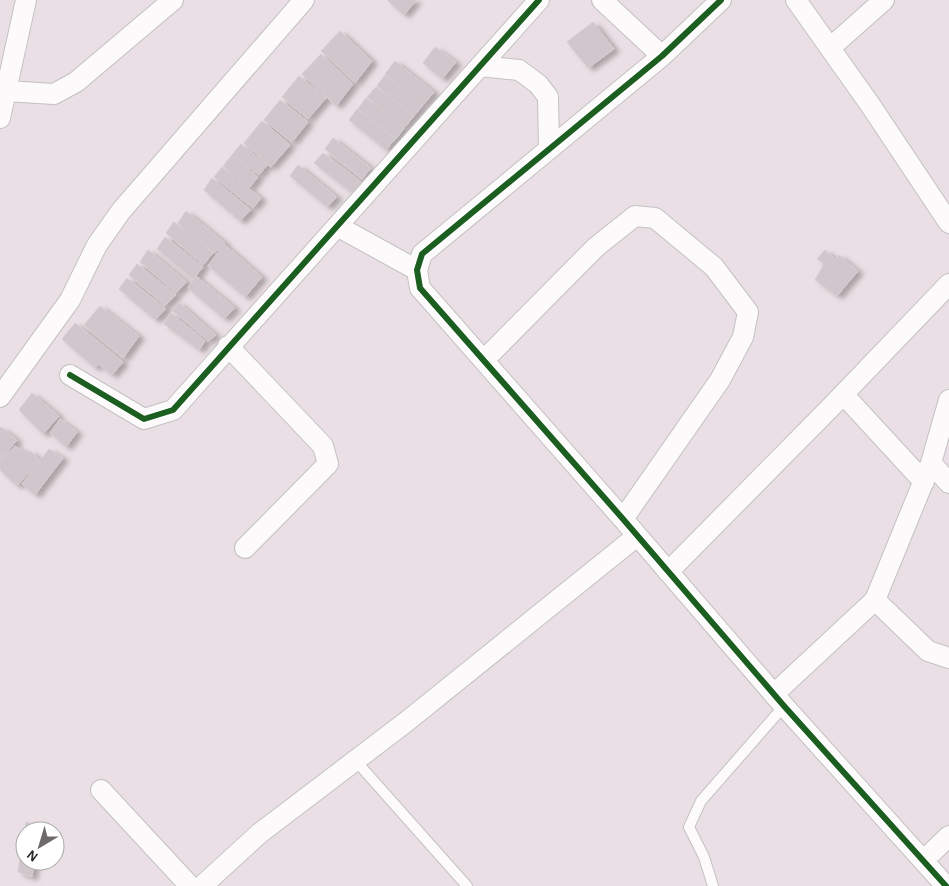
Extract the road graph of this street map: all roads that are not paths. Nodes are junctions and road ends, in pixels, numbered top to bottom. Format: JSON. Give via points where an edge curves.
{"nodes":[{"id":1,"x":26,"y":0,"type":"edge"},
{"id":2,"x":173,"y":0,"type":"edge"},
{"id":3,"x":304,"y":0,"type":"edge"},
{"id":4,"x":539,"y":0,"type":"edge"},
{"id":5,"x":602,"y":0,"type":"edge"},
{"id":6,"x":722,"y":0,"type":"edge"},
{"id":7,"x":796,"y":0,"type":"edge"},
{"id":8,"x":884,"y":0,"type":"edge"},
{"id":9,"x":830,"y":48,"type":"junction"},
{"id":10,"x":662,"y":56,"type":"junction"},
{"id":11,"x":480,"y":66,"type":"junction"},
{"id":12,"x":6,"y":91,"type":"junction"},
{"id":13,"x":0,"y":118,"type":"edge"},
{"id":14,"x":549,"y":148,"type":"junction"},
{"id":15,"x":949,"y":223,"type":"edge"},
{"id":16,"x":337,"y":226,"type":"junction"},
{"id":17,"x":417,"y":270,"type":"junction"},
{"id":18,"x":949,"y":284,"type":"edge"},
{"id":19,"x":228,"y":346,"type":"junction"},
{"id":20,"x":484,"y":360,"type":"junction"},
{"id":21,"x":70,"y":375,"type":"dead end"},
{"id":22,"x":843,"y":394,"type":"junction"},
{"id":23,"x":0,"y":397,"type":"edge"},
{"id":24,"x":949,"y":400,"type":"edge"},
{"id":25,"x":931,"y":463,"type":"junction"},
{"id":26,"x":924,"y":482,"type":"junction"},
{"id":27,"x":949,"y":483,"type":"edge"},
{"id":28,"x":622,"y":518,"type":"junction"},
{"id":29,"x":637,"y":536,"type":"junction"},
{"id":30,"x":245,"y":548,"type":"dead end"},
{"id":31,"x":668,"y":572,"type":"junction"},
{"id":32,"x":875,"y":600,"type":"junction"},
{"id":33,"x":949,"y":658,"type":"edge"},
{"id":34,"x":779,"y":700,"type":"junction"},
{"id":35,"x":355,"y":760,"type":"junction"},
{"id":36,"x":101,"y":790,"type":"dead end"},
{"id":37,"x":949,"y":836,"type":"edge"},
{"id":38,"x":924,"y":860,"type":"junction"},
{"id":39,"x":190,"y":886,"type":"edge"},
{"id":40,"x":202,"y":886,"type":"edge"},
{"id":41,"x":467,"y":886,"type":"edge"},
{"id":42,"x":713,"y":886,"type":"edge"},
{"id":43,"x":946,"y":886,"type":"edge"}],
"edges":[{"from":1,"to":12,"type":"street"},
{"from":2,"to":12,"type":"street","via":[[76,82],[54,94]]},
{"from":3,"to":23,"type":"street","via":[[121,211],[98,245],[70,300]]},
{"from":4,"to":11,"type":"street"},
{"from":5,"to":10,"type":"street"},
{"from":6,"to":10,"type":"street"},
{"from":7,"to":9,"type":"street"},
{"from":8,"to":9,"type":"street"},
{"from":9,"to":15,"type":"street"},
{"from":10,"to":14,"type":"street"},
{"from":11,"to":14,"type":"street","via":[[519,70],[538,84],[548,97]]},
{"from":11,"to":16,"type":"street"},
{"from":12,"to":13,"type":"street"},
{"from":14,"to":17,"type":"street","via":[[422,254]]},
{"from":16,"to":17,"type":"street"},
{"from":16,"to":19,"type":"street"},
{"from":17,"to":20,"type":"street","via":[[420,288]]},
{"from":18,"to":22,"type":"street"},
{"from":19,"to":21,"type":"street","via":[[173,410],[144,419]]},
{"from":19,"to":30,"type":"street","via":[[323,446],[328,464]]},
{"from":20,"to":28,"type":"street"},
{"from":20,"to":28,"type":"street","via":[[596,247],[634,216],[655,218],[714,267],[748,312],[743,337],[720,380]]},
{"from":22,"to":26,"type":"street"},
{"from":22,"to":31,"type":"street"},
{"from":24,"to":25,"type":"street"},
{"from":25,"to":26,"type":"street"},
{"from":25,"to":27,"type":"street"},
{"from":26,"to":32,"type":"street"},
{"from":28,"to":29,"type":"street"},
{"from":29,"to":31,"type":"street"},
{"from":29,"to":35,"type":"street"},
{"from":31,"to":34,"type":"street"},
{"from":32,"to":33,"type":"street","via":[[928,652]]},
{"from":32,"to":34,"type":"street"},
{"from":34,"to":38,"type":"street"},
{"from":34,"to":42,"type":"lane","via":[[701,801],[690,827]]},
{"from":35,"to":40,"type":"street","via":[[260,834]]},
{"from":35,"to":41,"type":"lane"},
{"from":36,"to":39,"type":"street"},
{"from":37,"to":38,"type":"street"},
{"from":38,"to":43,"type":"street"}]}
